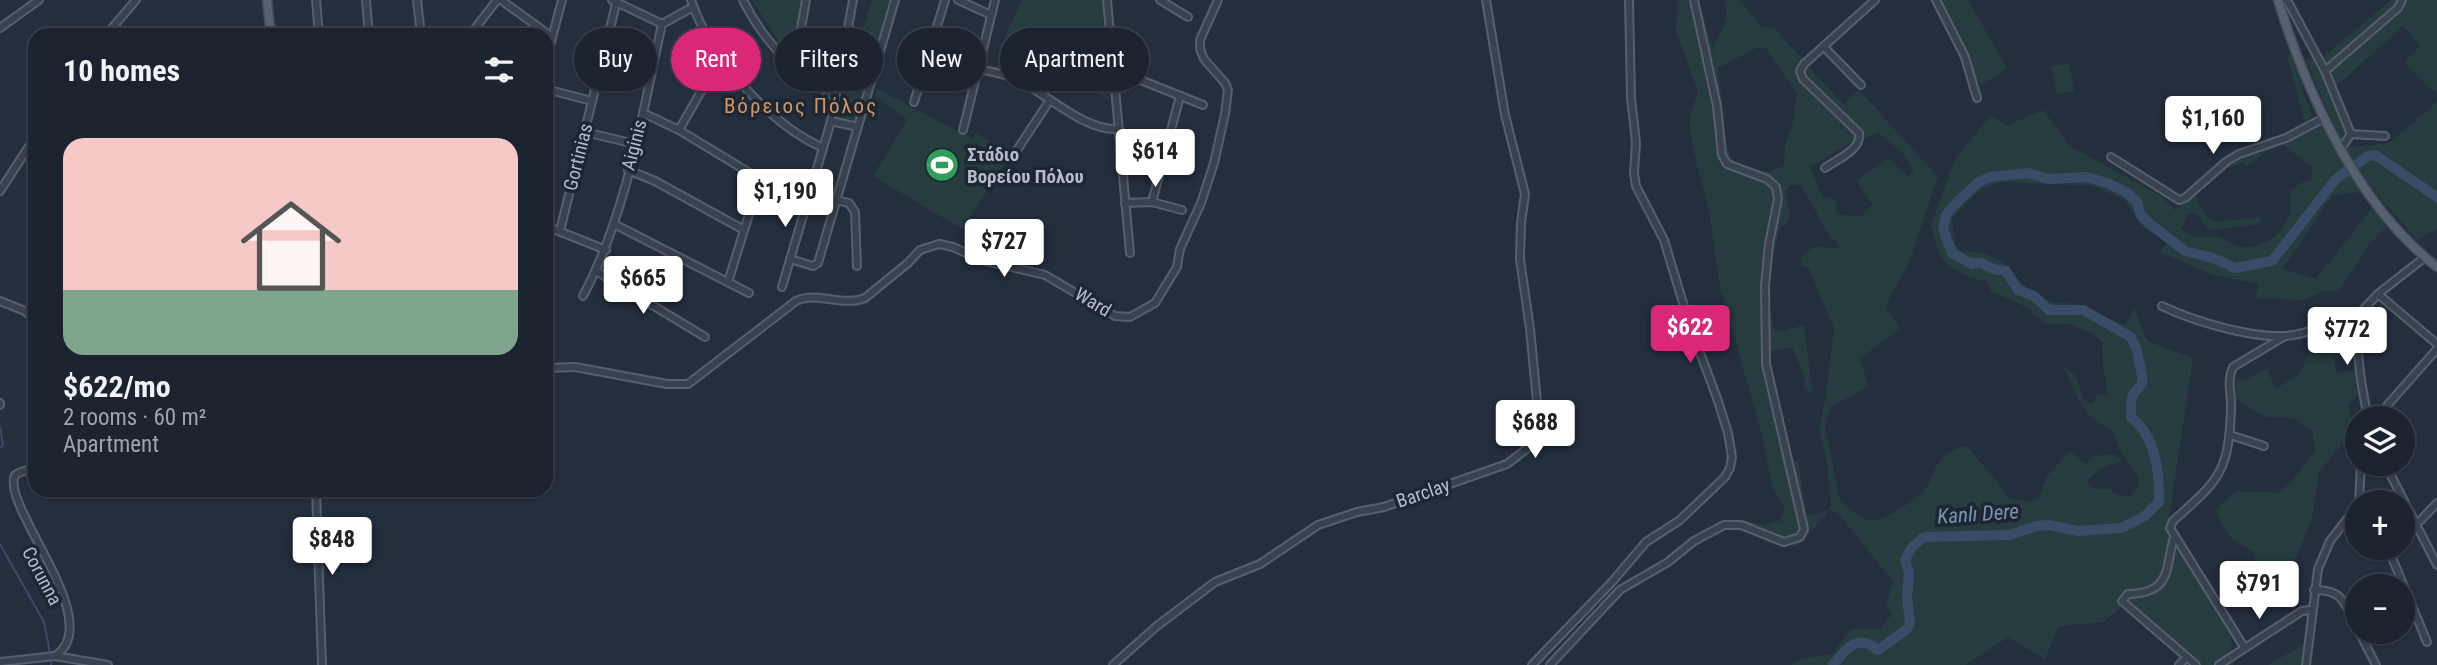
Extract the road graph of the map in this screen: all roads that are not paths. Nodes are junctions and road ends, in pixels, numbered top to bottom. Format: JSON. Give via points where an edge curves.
{"nodes":[{"id":1,"x":39,"y":0,"type":"edge"},
{"id":2,"x":136,"y":0,"type":"edge"},
{"id":3,"x":267,"y":0,"type":"edge"},
{"id":4,"x":316,"y":0,"type":"edge"},
{"id":5,"x":366,"y":0,"type":"edge"},
{"id":6,"x":417,"y":0,"type":"edge"},
{"id":7,"x":499,"y":0,"type":"edge"},
{"id":8,"x":562,"y":0,"type":"edge"},
{"id":9,"x":743,"y":0,"type":"edge"},
{"id":10,"x":806,"y":0,"type":"edge"},
{"id":11,"x":853,"y":0,"type":"edge"},
{"id":12,"x":895,"y":0,"type":"edge"},
{"id":13,"x":944,"y":0,"type":"edge"},
{"id":14,"x":958,"y":0,"type":"edge"},
{"id":15,"x":995,"y":0,"type":"edge"},
{"id":16,"x":1107,"y":0,"type":"edge"},
{"id":17,"x":1160,"y":0,"type":"edge"},
{"id":18,"x":1217,"y":0,"type":"edge"},
{"id":19,"x":1486,"y":0,"type":"edge"},
{"id":20,"x":1629,"y":0,"type":"edge"},
{"id":21,"x":1694,"y":0,"type":"edge"},
{"id":22,"x":1875,"y":0,"type":"edge"},
{"id":23,"x":1936,"y":0,"type":"edge"},
{"id":24,"x":2278,"y":0,"type":"edge"},
{"id":25,"x":2287,"y":0,"type":"edge"},
{"id":26,"x":2402,"y":0,"type":"edge"},
{"id":27,"x":615,"y":1,"type":"edge"},
{"id":28,"x":692,"y":3,"type":"edge"},
{"id":29,"x":991,"y":15,"type":"junction"},
{"id":30,"x":1188,"y":17,"type":"dead end"},
{"id":31,"x":662,"y":24,"type":"junction"},
{"id":32,"x":0,"y":28,"type":"edge"},
{"id":33,"x":112,"y":28,"type":"edge"},
{"id":34,"x":270,"y":28,"type":"edge"},
{"id":35,"x":318,"y":28,"type":"edge"},
{"id":36,"x":368,"y":28,"type":"edge"},
{"id":37,"x":420,"y":28,"type":"edge"},
{"id":38,"x":476,"y":28,"type":"edge"},
{"id":39,"x":539,"y":28,"type":"edge"},
{"id":40,"x":705,"y":28,"type":"edge"},
{"id":41,"x":801,"y":28,"type":"edge"},
{"id":42,"x":1109,"y":28,"type":"edge"},
{"id":43,"x":553,"y":33,"type":"edge"},
{"id":44,"x":986,"y":36,"type":"edge"},
{"id":45,"x":1824,"y":47,"type":"junction"},
{"id":46,"x":775,"y":48,"type":"edge"},
{"id":47,"x":986,"y":71,"type":"edge"},
{"id":48,"x":2325,"y":71,"type":"junction"},
{"id":49,"x":1149,"y":83,"type":"edge"},
{"id":50,"x":1861,"y":85,"type":"dead end"},
{"id":51,"x":553,"y":91,"type":"edge"},
{"id":52,"x":701,"y":91,"type":"edge"},
{"id":53,"x":750,"y":91,"type":"edge"},
{"id":54,"x":825,"y":91,"type":"edge"},
{"id":55,"x":973,"y":91,"type":"edge"},
{"id":56,"x":1115,"y":91,"type":"edge"},
{"id":57,"x":1180,"y":96,"type":"junction"},
{"id":58,"x":835,"y":98,"type":"junction"},
{"id":59,"x":1977,"y":98,"type":"dead end"},
{"id":60,"x":1050,"y":100,"type":"junction"},
{"id":61,"x":592,"y":101,"type":"junction"},
{"id":62,"x":914,"y":102,"type":"dead end"},
{"id":63,"x":1203,"y":105,"type":"dead end"},
{"id":64,"x":643,"y":113,"type":"junction"},
{"id":65,"x":2324,"y":118,"type":"junction"},
{"id":66,"x":831,"y":121,"type":"junction"},
{"id":67,"x":858,"y":127,"type":"junction"},
{"id":68,"x":1117,"y":128,"type":"junction"},
{"id":69,"x":679,"y":130,"type":"junction"},
{"id":70,"x":963,"y":130,"type":"dead end"},
{"id":71,"x":585,"y":132,"type":"junction"},
{"id":72,"x":2351,"y":134,"type":"junction"},
{"id":73,"x":2385,"y":136,"type":"dead end"},
{"id":74,"x":635,"y":144,"type":"junction"},
{"id":75,"x":28,"y":148,"type":"edge"},
{"id":76,"x":824,"y":148,"type":"junction"},
{"id":77,"x":2341,"y":149,"type":"junction"},
{"id":78,"x":1017,"y":150,"type":"dead end"},
{"id":79,"x":2111,"y":157,"type":"dead end"},
{"id":80,"x":1825,"y":168,"type":"dead end"},
{"id":81,"x":628,"y":170,"type":"junction"},
{"id":82,"x":760,"y":179,"type":"junction"},
{"id":83,"x":0,"y":191,"type":"edge"},
{"id":84,"x":836,"y":200,"type":"junction"},
{"id":85,"x":1152,"y":202,"type":"junction"},
{"id":86,"x":1125,"y":203,"type":"junction"},
{"id":87,"x":806,"y":208,"type":"junction"},
{"id":88,"x":1182,"y":210,"type":"dead end"},
{"id":89,"x":614,"y":224,"type":"junction"},
{"id":90,"x":553,"y":228,"type":"edge"},
{"id":91,"x":744,"y":230,"type":"junction"},
{"id":92,"x":560,"y":231,"type":"junction"},
{"id":93,"x":606,"y":250,"type":"junction"},
{"id":94,"x":1130,"y":253,"type":"dead end"},
{"id":95,"x":2425,"y":257,"type":"junction"},
{"id":96,"x":790,"y":259,"type":"junction"},
{"id":97,"x":857,"y":265,"type":"dead end"},
{"id":98,"x":2437,"y":267,"type":"edge"},
{"id":99,"x":596,"y":271,"type":"junction"},
{"id":100,"x":728,"y":282,"type":"junction"},
{"id":101,"x":782,"y":287,"type":"dead end"},
{"id":102,"x":749,"y":293,"type":"dead end"},
{"id":103,"x":2378,"y":295,"type":"junction"},
{"id":104,"x":583,"y":296,"type":"dead end"},
{"id":105,"x":0,"y":301,"type":"edge"},
{"id":106,"x":2162,"y":306,"type":"dead end"},
{"id":107,"x":28,"y":313,"type":"edge"},
{"id":108,"x":2358,"y":315,"type":"junction"},
{"id":109,"x":2285,"y":336,"type":"junction"},
{"id":110,"x":705,"y":337,"type":"dead end"},
{"id":111,"x":2437,"y":346,"type":"edge"},
{"id":112,"x":553,"y":368,"type":"edge"},
{"id":113,"x":2365,"y":406,"type":"edge"},
{"id":114,"x":2386,"y":406,"type":"edge"},
{"id":115,"x":2230,"y":435,"type":"junction"},
{"id":116,"x":2264,"y":446,"type":"dead end"},
{"id":117,"x":28,"y":470,"type":"edge"},
{"id":118,"x":6,"y":494,"type":"dead end"},
{"id":119,"x":316,"y":497,"type":"edge"},
{"id":120,"x":2437,"y":503,"type":"edge"},
{"id":121,"x":2345,"y":522,"type":"edge"},
{"id":122,"x":2415,"y":523,"type":"edge"},
{"id":123,"x":2415,"y":526,"type":"edge"},
{"id":124,"x":2174,"y":537,"type":"junction"},
{"id":125,"x":2393,"y":560,"type":"edge"},
{"id":126,"x":2437,"y":565,"type":"edge"},
{"id":127,"x":48,"y":581,"type":"dead end"},
{"id":128,"x":2314,"y":590,"type":"junction"},
{"id":129,"x":2345,"y":605,"type":"edge"},
{"id":130,"x":2311,"y":610,"type":"junction"},
{"id":131,"x":2427,"y":642,"type":"dead end"},
{"id":132,"x":2365,"y":644,"type":"edge"},
{"id":133,"x":2244,"y":647,"type":"junction"},
{"id":134,"x":55,"y":656,"type":"junction"},
{"id":135,"x":2187,"y":657,"type":"junction"},
{"id":136,"x":0,"y":662,"type":"edge"},
{"id":137,"x":108,"y":665,"type":"edge"},
{"id":138,"x":322,"y":665,"type":"edge"},
{"id":139,"x":1113,"y":665,"type":"edge"},
{"id":140,"x":1532,"y":665,"type":"edge"},
{"id":141,"x":1549,"y":665,"type":"edge"},
{"id":142,"x":2179,"y":665,"type":"edge"},
{"id":143,"x":2196,"y":665,"type":"edge"},
{"id":144,"x":2219,"y":665,"type":"edge"},
{"id":145,"x":2306,"y":665,"type":"edge"},
{"id":146,"x":2376,"y":665,"type":"edge"}],
"edges":[{"from":1,"to":32,"type":"street"},
{"from":2,"to":33,"type":"street"},
{"from":3,"to":34,"type":"main road"},
{"from":4,"to":35,"type":"street"},
{"from":5,"to":36,"type":"street"},
{"from":6,"to":37,"type":"street"},
{"from":7,"to":38,"type":"street"},
{"from":7,"to":39,"type":"street"},
{"from":8,"to":43,"type":"street"},
{"from":9,"to":46,"type":"street"},
{"from":10,"to":41,"type":"street"},
{"from":11,"to":58,"type":"street"},
{"from":12,"to":67,"type":"street"},
{"from":13,"to":62,"type":"street"},
{"from":14,"to":29,"type":"street"},
{"from":15,"to":29,"type":"street"},
{"from":16,"to":42,"type":"street"},
{"from":17,"to":30,"type":"street"},
{"from":18,"to":112,"type":"street","name":"Ward","via":[[1200,40],[1204,59],[1228,90],[1214,163],[1177,267],[1154,303],[1139,314],[1115,316],[1045,275],[981,260],[939,244],[920,250],[865,298],[804,297],[796,301],[688,384]]},
{"from":19,"to":139,"type":"street","name":"Barclay","via":[[1505,115],[1525,194],[1520,259],[1538,412],[1529,447],[1507,464],[1318,525],[1260,564],[1215,582]]},
{"from":20,"to":140,"type":"street","via":[[1636,186],[1664,240],[1732,457],[1725,477],[1680,520],[1646,542]]},
{"from":21,"to":141,"type":"street","via":[[1717,106],[1722,155],[1727,164],[1776,187],[1765,286],[1766,365],[1804,529],[1800,537],[1784,542],[1741,525],[1724,525],[1694,541],[1620,590]]},
{"from":22,"to":45,"type":"street"},
{"from":23,"to":59,"type":"street","via":[[1965,57]]},
{"from":24,"to":65,"type":"main road"},
{"from":25,"to":48,"type":"street"},
{"from":26,"to":48,"type":"street"},
{"from":27,"to":31,"type":"street"},
{"from":27,"to":61,"type":"street","name":"Gortinias"},
{"from":28,"to":31,"type":"street"},
{"from":28,"to":40,"type":"street"},
{"from":29,"to":44,"type":"street"},
{"from":31,"to":64,"type":"street","name":"Aiginis"},
{"from":45,"to":50,"type":"street"},
{"from":45,"to":80,"type":"street","via":[[1804,64],[1800,71],[1803,79],[1860,133],[1861,140]]},
{"from":47,"to":60,"type":"street","via":[[1012,77]]},
{"from":48,"to":72,"type":"street"},
{"from":49,"to":57,"type":"street"},
{"from":51,"to":61,"type":"street"},
{"from":52,"to":69,"type":"street"},
{"from":53,"to":76,"type":"street","via":[[792,129]]},
{"from":54,"to":58,"type":"street"},
{"from":55,"to":70,"type":"street"},
{"from":56,"to":68,"type":"street"},
{"from":57,"to":63,"type":"street"},
{"from":57,"to":85,"type":"street"},
{"from":58,"to":66,"type":"street"},
{"from":60,"to":68,"type":"street","via":[[1094,125]]},
{"from":60,"to":78,"type":"street"},
{"from":61,"to":71,"type":"street","name":"Gortinias"},
{"from":64,"to":69,"type":"street"},
{"from":64,"to":74,"type":"street","name":"Aiginis"},
{"from":65,"to":77,"type":"main road"},
{"from":65,"to":79,"type":"street","via":[[2286,138],[2239,154],[2179,200]]},
{"from":66,"to":67,"type":"street"},
{"from":66,"to":76,"type":"street"},
{"from":67,"to":84,"type":"street"},
{"from":68,"to":86,"type":"street"},
{"from":69,"to":82,"type":"street"},
{"from":71,"to":74,"type":"street"},
{"from":71,"to":92,"type":"street","name":"Gortinias"},
{"from":72,"to":73,"type":"street"},
{"from":72,"to":77,"type":"street"},
{"from":74,"to":81,"type":"street","name":"Aiginis"},
{"from":75,"to":83,"type":"street"},
{"from":76,"to":87,"type":"street"},
{"from":77,"to":95,"type":"main road","via":[[2383,213]]},
{"from":81,"to":89,"type":"street","name":"Aiginis"},
{"from":81,"to":91,"type":"street"},
{"from":82,"to":87,"type":"street"},
{"from":82,"to":91,"type":"street"},
{"from":84,"to":96,"type":"street","via":[[816,266]]},
{"from":84,"to":97,"type":"street","via":[[849,204],[855,212]]},
{"from":85,"to":86,"type":"street"},
{"from":85,"to":88,"type":"street"},
{"from":86,"to":94,"type":"street"},
{"from":87,"to":96,"type":"street"},
{"from":89,"to":93,"type":"street","name":"Aiginis"},
{"from":89,"to":100,"type":"street"},
{"from":90,"to":92,"type":"street"},
{"from":91,"to":100,"type":"street"},
{"from":92,"to":93,"type":"street"},
{"from":93,"to":99,"type":"street","name":"Aiginis"},
{"from":95,"to":98,"type":"main road"},
{"from":95,"to":103,"type":"street"},
{"from":96,"to":101,"type":"street"},
{"from":99,"to":104,"type":"street","name":"Aiginis"},
{"from":99,"to":110,"type":"street"},
{"from":100,"to":102,"type":"street"},
{"from":103,"to":108,"type":"street"},
{"from":103,"to":111,"type":"street"},
{"from":105,"to":107,"type":"street"},
{"from":106,"to":109,"type":"street","via":[[2228,328]]},
{"from":108,"to":109,"type":"street"},
{"from":108,"to":113,"type":"street"},
{"from":109,"to":115,"type":"street","via":[[2234,367],[2228,386]]},
{"from":111,"to":114,"type":"street"},
{"from":115,"to":116,"type":"street"},
{"from":115,"to":124,"type":"street","via":[[2217,479],[2173,522]]},
{"from":117,"to":118,"type":"street","via":[[14,475]]},
{"from":119,"to":138,"type":"street"},
{"from":120,"to":122,"type":"street"},
{"from":121,"to":128,"type":"street","via":[[2330,541]]},
{"from":123,"to":126,"type":"street"},
{"from":124,"to":133,"type":"street"},
{"from":124,"to":135,"type":"street","via":[[2168,570],[2159,584],[2147,593],[2128,594],[2122,601]]},
{"from":125,"to":131,"type":"street"},
{"from":127,"to":134,"type":"street","name":"Corunna","via":[[68,642]]},
{"from":128,"to":129,"type":"street","via":[[2339,594]]},
{"from":128,"to":130,"type":"street"},
{"from":130,"to":133,"type":"street"},
{"from":130,"to":145,"type":"street"},
{"from":132,"to":146,"type":"street"},
{"from":133,"to":144,"type":"street"},
{"from":134,"to":136,"type":"street"},
{"from":134,"to":137,"type":"street"},
{"from":135,"to":142,"type":"street"},
{"from":135,"to":143,"type":"street"}]}
